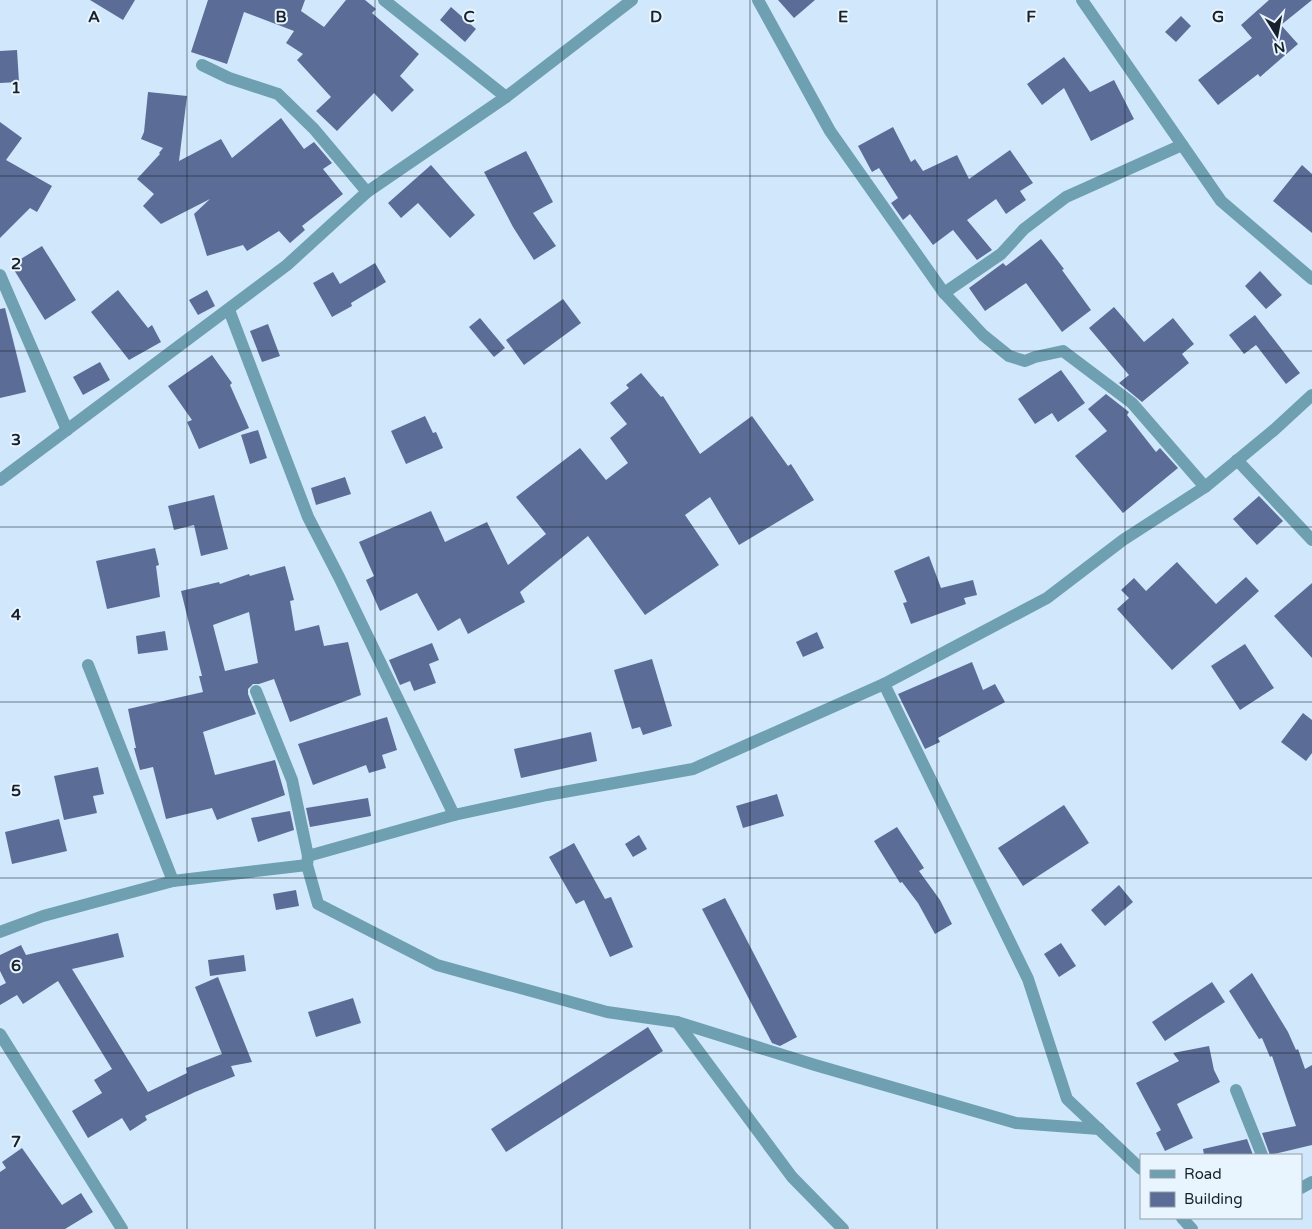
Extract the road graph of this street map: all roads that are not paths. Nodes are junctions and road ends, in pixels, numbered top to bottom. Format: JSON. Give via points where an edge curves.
{"nodes":[{"id":1,"x":384,"y":0,"type":"edge"},
{"id":2,"x":632,"y":0,"type":"edge"},
{"id":3,"x":758,"y":0,"type":"edge"},
{"id":4,"x":1082,"y":0,"type":"edge"},
{"id":5,"x":202,"y":65,"type":"dead end"},
{"id":6,"x":506,"y":97,"type":"junction"},
{"id":7,"x":1182,"y":145,"type":"junction"},
{"id":8,"x":367,"y":192,"type":"junction"},
{"id":9,"x":1312,"y":279,"type":"edge"},
{"id":10,"x":1,"y":281,"type":"edge"},
{"id":11,"x":944,"y":293,"type":"junction"},
{"id":12,"x":228,"y":310,"type":"junction"},
{"id":13,"x":1312,"y":395,"type":"edge"},
{"id":14,"x":66,"y":430,"type":"junction"},
{"id":15,"x":1237,"y":460,"type":"junction"},
{"id":16,"x":0,"y":480,"type":"edge"},
{"id":17,"x":1205,"y":487,"type":"junction"},
{"id":18,"x":1312,"y":540,"type":"edge"},
{"id":19,"x":88,"y":665,"type":"dead end"},
{"id":20,"x":884,"y":684,"type":"junction"},
{"id":21,"x":256,"y":691,"type":"dead end"},
{"id":22,"x":454,"y":815,"type":"junction"},
{"id":23,"x":308,"y":861,"type":"junction"},
{"id":24,"x":173,"y":881,"type":"junction"},
{"id":25,"x":0,"y":932,"type":"edge"},
{"id":26,"x":677,"y":1022,"type":"junction"},
{"id":27,"x":0,"y":1034,"type":"edge"},
{"id":28,"x":1236,"y":1090,"type":"dead end"},
{"id":29,"x":1099,"y":1129,"type":"junction"},
{"id":30,"x":1262,"y":1154,"type":"edge"},
{"id":31,"x":1140,"y":1167,"type":"edge"},
{"id":32,"x":1183,"y":1219,"type":"edge"},
{"id":33,"x":122,"y":1229,"type":"edge"},
{"id":34,"x":843,"y":1229,"type":"edge"},
{"id":35,"x":1192,"y":1229,"type":"edge"}],
"edges":[{"from":1,"to":6,"type":"street"},
{"from":2,"to":6,"type":"street"},
{"from":3,"to":11,"type":"street","via":[[830,131]]},
{"from":4,"to":7,"type":"street"},
{"from":5,"to":8,"type":"street","via":[[229,78],[278,94],[314,129]]},
{"from":6,"to":8,"type":"street"},
{"from":7,"to":9,"type":"street","via":[[1221,201]]},
{"from":7,"to":11,"type":"street","via":[[1066,197],[1024,228],[1001,254]]},
{"from":8,"to":12,"type":"street","via":[[288,265]]},
{"from":10,"to":14,"type":"street"},
{"from":11,"to":17,"type":"street","via":[[983,335],[1009,356],[1025,361],[1063,351],[1132,403]]},
{"from":12,"to":14,"type":"street"},
{"from":12,"to":22,"type":"street","via":[[308,517]]},
{"from":13,"to":15,"type":"street"},
{"from":14,"to":16,"type":"street"},
{"from":15,"to":17,"type":"street"},
{"from":15,"to":18,"type":"street"},
{"from":17,"to":20,"type":"street","via":[[1123,540],[1047,598]]},
{"from":19,"to":24,"type":"street"},
{"from":20,"to":22,"type":"street","via":[[693,768]]},
{"from":20,"to":29,"type":"street","via":[[1028,979],[1068,1099]]},
{"from":21,"to":23,"type":"street","via":[[292,780]]},
{"from":22,"to":23,"type":"street"},
{"from":23,"to":24,"type":"street"},
{"from":23,"to":26,"type":"street","via":[[318,904],[436,965],[607,1012]]},
{"from":24,"to":25,"type":"street","via":[[43,916]]},
{"from":26,"to":29,"type":"street","via":[[1016,1123]]},
{"from":26,"to":34,"type":"street","via":[[792,1177]]},
{"from":27,"to":33,"type":"street"},
{"from":28,"to":30,"type":"street"},
{"from":29,"to":31,"type":"street"},
{"from":32,"to":35,"type":"street"}]}
